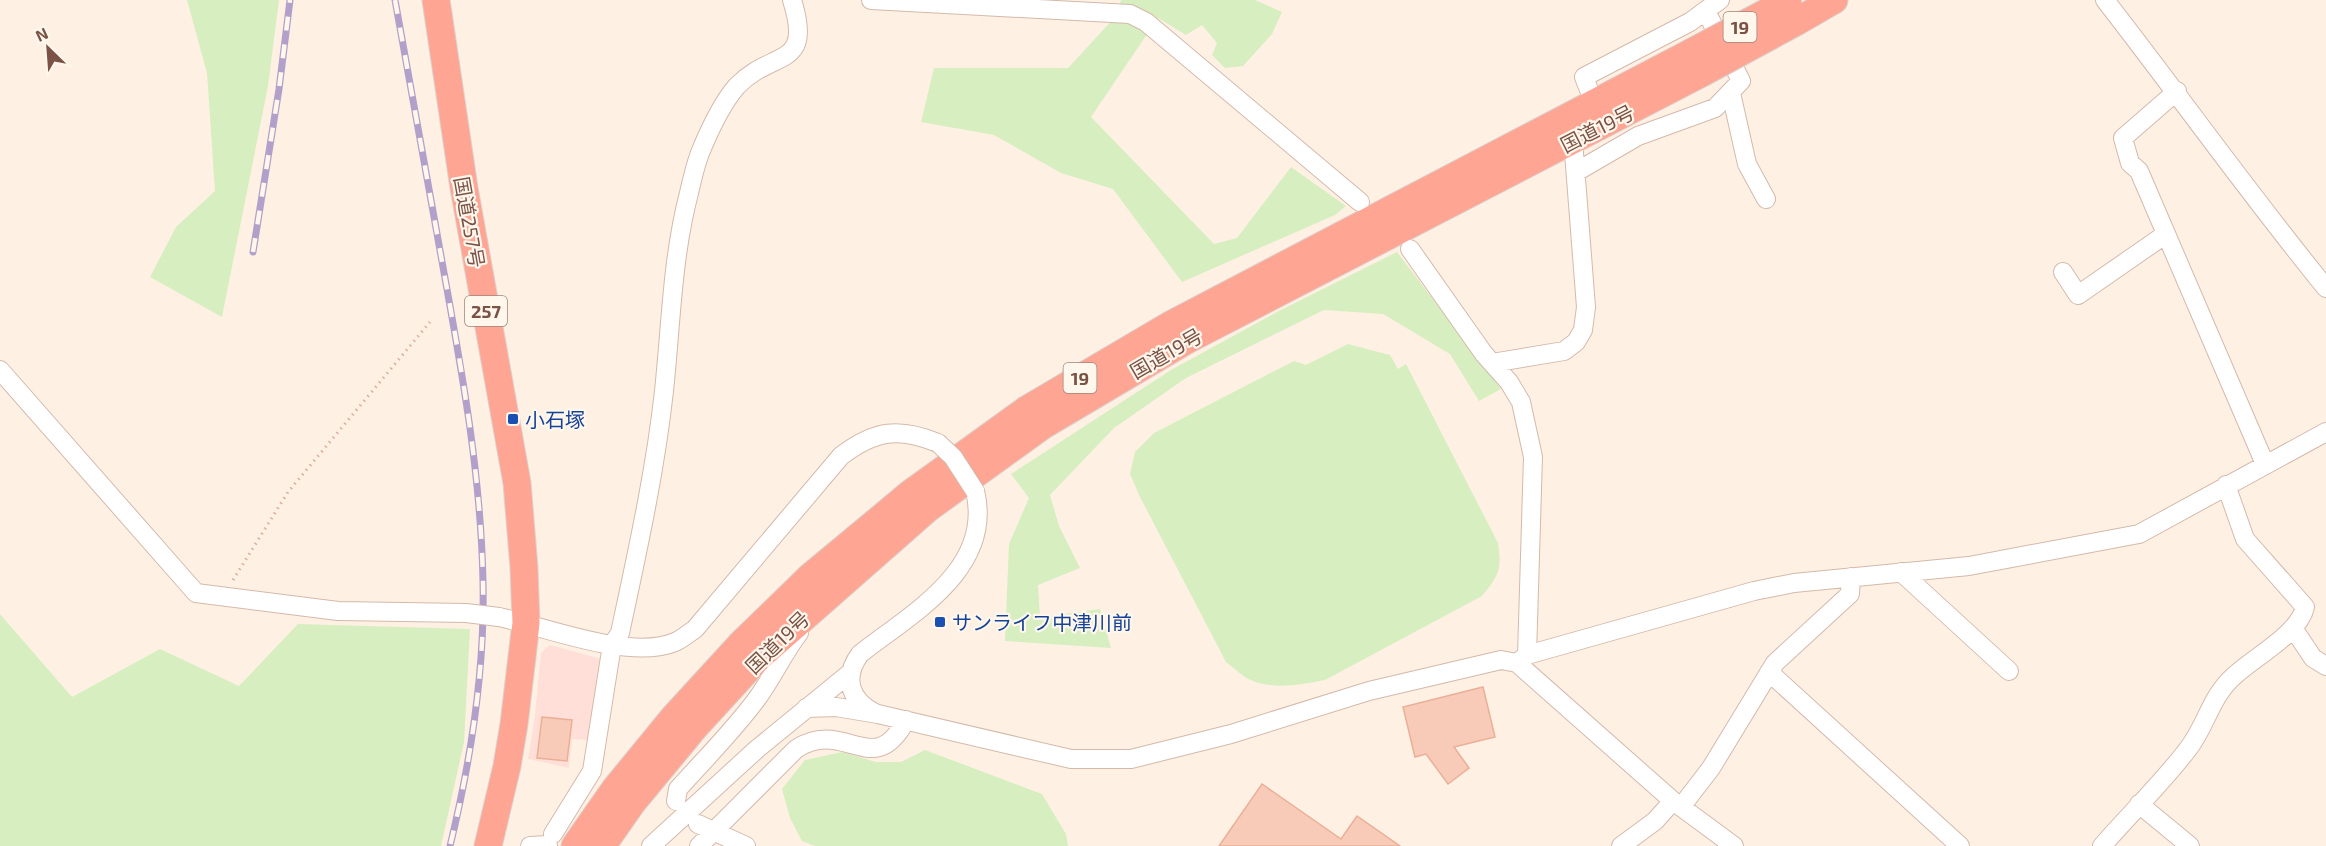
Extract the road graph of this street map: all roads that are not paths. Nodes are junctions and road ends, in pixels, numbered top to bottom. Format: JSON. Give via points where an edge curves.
{"nodes":[{"id":1,"x":436,"y":0,"type":"edge"},
{"id":2,"x":792,"y":0,"type":"edge"},
{"id":3,"x":871,"y":0,"type":"edge"},
{"id":4,"x":1834,"y":0,"type":"edge"},
{"id":5,"x":2105,"y":0,"type":"edge"},
{"id":6,"x":1713,"y":6,"type":"edge"},
{"id":7,"x":1791,"y":8,"type":"edge"},
{"id":8,"x":1697,"y":63,"type":"junction"},
{"id":9,"x":2176,"y":92,"type":"junction"},
{"id":10,"x":1731,"y":93,"type":"junction"},
{"id":11,"x":1594,"y":103,"type":"junction"},
{"id":12,"x":1573,"y":140,"type":"junction"},
{"id":13,"x":1576,"y":172,"type":"junction"},
{"id":14,"x":1766,"y":199,"type":"dead end"},
{"id":15,"x":1360,"y":202,"type":"dead end"},
{"id":16,"x":2166,"y":234,"type":"junction"},
{"id":17,"x":1410,"y":249,"type":"dead end"},
{"id":18,"x":2063,"y":272,"type":"dead end"},
{"id":19,"x":2326,"y":288,"type":"edge"},
{"id":20,"x":1492,"y":363,"type":"junction"},
{"id":21,"x":0,"y":370,"type":"edge"},
{"id":22,"x":2326,"y":432,"type":"edge"},
{"id":23,"x":2265,"y":464,"type":"junction"},
{"id":24,"x":2226,"y":485,"type":"junction"},
{"id":25,"x":1901,"y":572,"type":"junction"},
{"id":26,"x":1851,"y":577,"type":"junction"},
{"id":27,"x":829,"y":593,"type":"junction"},
{"id":28,"x":526,"y":623,"type":"junction"},
{"id":29,"x":2294,"y":628,"type":"junction"},
{"id":30,"x":612,"y":645,"type":"junction"},
{"id":31,"x":1522,"y":659,"type":"junction"},
{"id":32,"x":2326,"y":666,"type":"edge"},
{"id":33,"x":1769,"y":672,"type":"junction"},
{"id":34,"x":2008,"y":672,"type":"dead end"},
{"id":35,"x":850,"y":673,"type":"junction"},
{"id":36,"x":806,"y":708,"type":"junction"},
{"id":37,"x":878,"y":714,"type":"junction"},
{"id":38,"x":906,"y":720,"type":"junction"},
{"id":39,"x":592,"y":771,"type":"junction"},
{"id":40,"x":615,"y":789,"type":"junction"},
{"id":41,"x":676,"y":801,"type":"dead end"},
{"id":42,"x":1677,"y":804,"type":"junction"},
{"id":43,"x":2139,"y":804,"type":"junction"},
{"id":44,"x":706,"y":828,"type":"junction"},
{"id":45,"x":551,"y":843,"type":"edge"},
{"id":46,"x":488,"y":846,"type":"edge"},
{"id":47,"x":602,"y":846,"type":"edge"},
{"id":48,"x":651,"y":846,"type":"edge"},
{"id":49,"x":699,"y":846,"type":"edge"},
{"id":50,"x":746,"y":846,"type":"edge"},
{"id":51,"x":1621,"y":846,"type":"edge"},
{"id":52,"x":1734,"y":846,"type":"edge"},
{"id":53,"x":1960,"y":846,"type":"edge"},
{"id":54,"x":2102,"y":846,"type":"edge"},
{"id":55,"x":2190,"y":846,"type":"edge"}],
"edges":[{"from":1,"to":28,"type":"highway","name":"国道257号","number":"257","via":[[464,189],[517,483]]},
{"from":2,"to":30,"type":"street","via":[[799,21],[795,47],[737,86],[718,114],[698,158],[680,227],[655,465],[620,633]]},
{"from":3,"to":15,"type":"street","via":[[1130,14],[1146,22]]},
{"from":4,"to":7,"type":"highway","name":"国道19号","number":"19"},
{"from":5,"to":9,"type":"street"},
{"from":6,"to":10,"type":"street","via":[[1741,81]]},
{"from":6,"to":11,"type":"street","via":[[1690,22],[1584,76]]},
{"from":7,"to":8,"type":"highway","name":"国道19号","number":"19","bridge":true},
{"from":8,"to":11,"type":"highway","name":"国道19号","number":"19"},
{"from":8,"to":12,"type":"highway","name":"国道19号","number":"19"},
{"from":9,"to":16,"type":"street","via":[[2123,138],[2130,163],[2139,171]]},
{"from":9,"to":19,"type":"street"},
{"from":10,"to":13,"type":"street","via":[[1715,108],[1638,136]]},
{"from":10,"to":14,"type":"street","via":[[1747,164]]},
{"from":11,"to":40,"type":"highway","name":"国道19号","number":"19","via":[[1172,324],[1026,410],[911,492],[810,577],[681,709]]},
{"from":12,"to":13,"type":"street"},
{"from":12,"to":27,"type":"highway","name":"国道19号","number":"19","via":[[1187,340],[1042,426],[927,509]]},
{"from":13,"to":20,"type":"street","via":[[1586,307],[1583,330],[1576,342],[1563,351]]},
{"from":16,"to":18,"type":"street","via":[[2078,295]]},
{"from":16,"to":23,"type":"street"},
{"from":17,"to":20,"type":"street"},
{"from":20,"to":31,"type":"street","via":[[1521,402],[1533,457]]},
{"from":21,"to":28,"type":"street","bridge":true,"via":[[196,593],[338,610],[466,613]]},
{"from":22,"to":23,"type":"street"},
{"from":23,"to":24,"type":"street"},
{"from":24,"to":25,"type":"street","via":[[2139,534],[1969,566]]},
{"from":24,"to":29,"type":"street","via":[[2245,539],[2305,606]]},
{"from":25,"to":26,"type":"street"},
{"from":25,"to":34,"type":"street"},
{"from":26,"to":31,"type":"street","via":[[1754,591]]},
{"from":26,"to":33,"type":"street","via":[[1850,594]]},
{"from":27,"to":41,"type":"street","via":[[754,702],[678,789]]},
{"from":27,"to":47,"type":"highway","name":"国道19号","number":"19","via":[[759,656],[694,728]]},
{"from":28,"to":30,"type":"street"},
{"from":28,"to":46,"type":"highway","number":"257","via":[[507,766]]},
{"from":29,"to":32,"type":"street","via":[[2313,658]]},
{"from":29,"to":43,"type":"street","via":[[2233,676],[2215,697],[2189,748]]},
{"from":30,"to":35,"type":"street","bridge":true,"via":[[651,647],[675,642],[695,629],[841,456],[878,435],[901,432],[921,436],[938,443],[953,457],[975,491],[979,520],[975,539],[966,561],[951,580],[860,654]]},
{"from":30,"to":39,"type":"street"},
{"from":31,"to":38,"type":"street","via":[[1501,660],[1370,691],[1231,734],[1131,759],[1071,759]]},
{"from":31,"to":42,"type":"street"},
{"from":33,"to":42,"type":"street","via":[[1712,768]]},
{"from":33,"to":53,"type":"street"},
{"from":35,"to":36,"type":"street"},
{"from":35,"to":37,"type":"street","via":[[859,702]]},
{"from":36,"to":37,"type":"street"},
{"from":36,"to":48,"type":"street"},
{"from":37,"to":38,"type":"street"},
{"from":38,"to":44,"type":"street","via":[[894,740],[877,748],[826,738],[806,742]]},
{"from":39,"to":40,"type":"street"},
{"from":39,"to":45,"type":"street"},
{"from":40,"to":45,"type":"highway","name":"国道19号","number":"19"},
{"from":42,"to":51,"type":"street"},
{"from":42,"to":52,"type":"street"},
{"from":43,"to":54,"type":"street"},
{"from":43,"to":55,"type":"street"},
{"from":44,"to":49,"type":"street"},
{"from":44,"to":50,"type":"street"}]}
